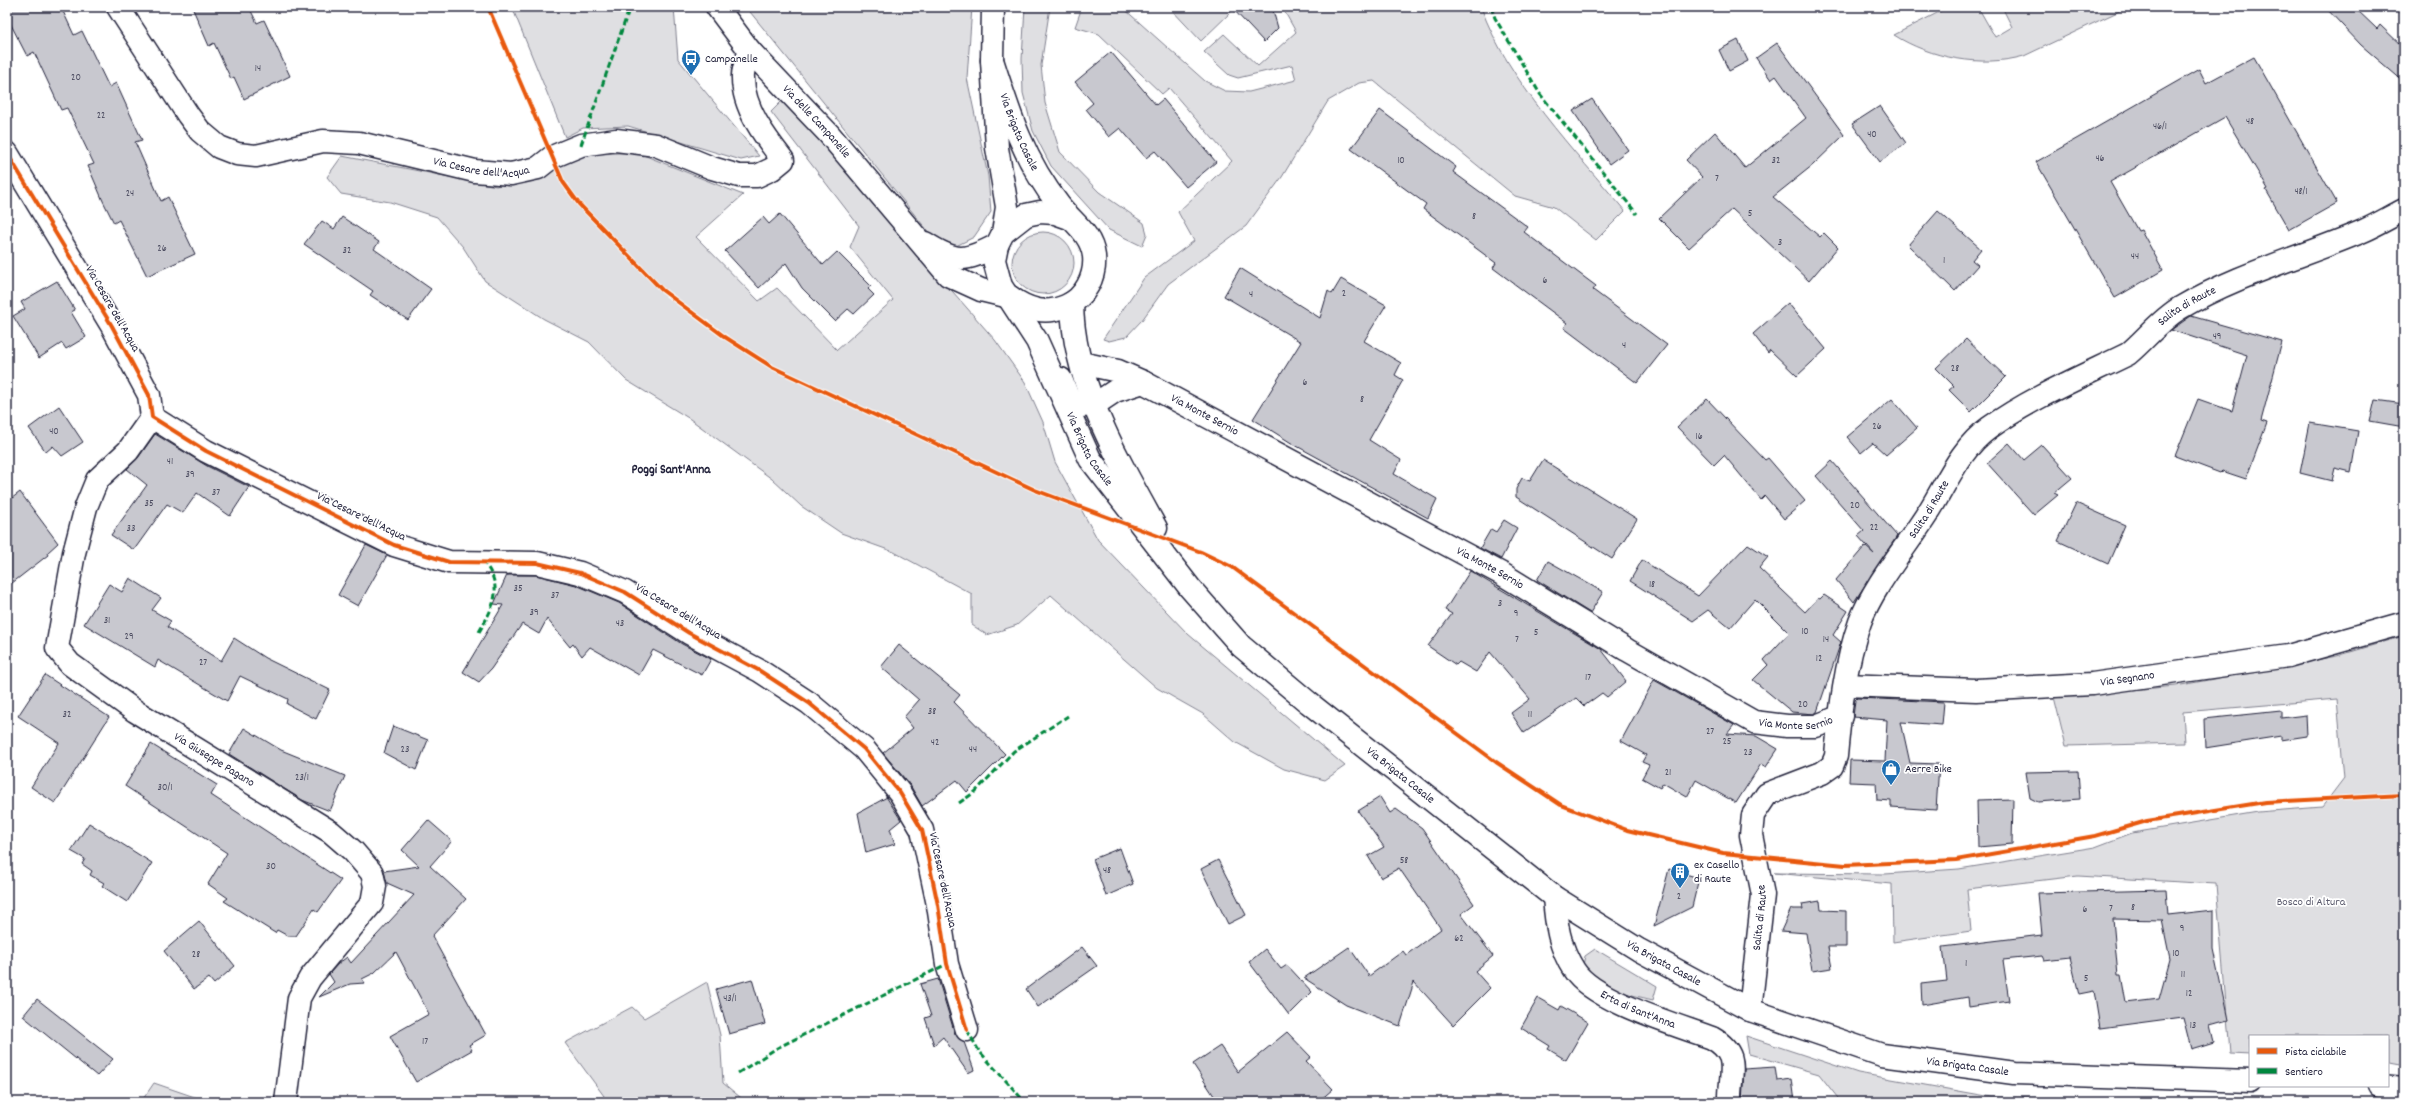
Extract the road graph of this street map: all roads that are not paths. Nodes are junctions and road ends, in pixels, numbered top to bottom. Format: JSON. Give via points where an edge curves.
{"nodes":[{"id":1,"x":118,"y":7,"type":"edge"},
{"id":2,"x":717,"y":7,"type":"edge"},
{"id":3,"x":993,"y":7,"type":"edge"},
{"id":4,"x":750,"y":51,"type":"junction"},
{"id":5,"x":992,"y":60,"type":"junction"},
{"id":6,"x":7,"y":153,"type":"edge"},
{"id":7,"x":2404,"y":210,"type":"edge"},
{"id":8,"x":1069,"y":218,"type":"junction"},
{"id":9,"x":915,"y":236,"type":"junction"},
{"id":10,"x":1000,"y":239,"type":"junction"},
{"id":11,"x":1010,"y":297,"type":"junction"},
{"id":12,"x":1072,"y":303,"type":"junction"},
{"id":13,"x":1081,"y":363,"type":"junction"},
{"id":14,"x":1143,"y":382,"type":"junction"},
{"id":15,"x":1094,"y":405,"type":"junction"},
{"id":16,"x":152,"y":417,"type":"junction"},
{"id":17,"x":1190,"y":588,"type":"junction"},
{"id":18,"x":2404,"y":623,"type":"edge"},
{"id":19,"x":1845,"y":685,"type":"junction"},
{"id":20,"x":1841,"y":716,"type":"junction"},
{"id":21,"x":1554,"y":897,"type":"junction"},
{"id":22,"x":1750,"y":1010,"type":"junction"},
{"id":23,"x":967,"y":1030,"type":"dead end"},
{"id":24,"x":2249,"y":1081,"type":"edge"},
{"id":25,"x":2389,"y":1087,"type":"edge"},
{"id":26,"x":2404,"y":1088,"type":"edge"},
{"id":27,"x":286,"y":1102,"type":"edge"},
{"id":28,"x":1730,"y":1102,"type":"edge"}],
"edges":[{"from":1,"to":4,"type":"street","name":"Via Cesare dell'Acqua","via":[[188,115],[200,131],[219,147],[237,154],[256,156],[323,141],[359,143],[475,171],[511,174],[538,168],[552,157],[581,145],[616,140],[656,145],[739,176],[757,176],[772,169],[783,160],[748,105],[742,77]]},
{"from":2,"to":4,"type":"street","name":"Via delle Campanelle"},
{"from":3,"to":5,"type":"street","name":"Via Brigata Casale"},
{"from":4,"to":9,"type":"street","name":"Via delle Campanelle","via":[[829,134]]},
{"from":5,"to":8,"type":"street","name":"Via Brigata Casale","via":[[1012,124],[1040,182]]},
{"from":5,"to":10,"type":"street","name":"Via Brigata Casale","via":[[997,148],[1007,207]]},
{"from":6,"to":16,"type":"street","name":"Via Cesare dell'Acqua","via":[[112,326],[149,395]]},
{"from":7,"to":19,"type":"street","name":"Salita di Raute","via":[[2363,231],[2218,287],[2179,309],[2154,328],[2128,354],[1988,428],[1965,450],[1930,510],[1876,592],[1860,621]]},
{"from":8,"to":10,"type":"street","name":"Via Brigata Casale","via":[[1055,213],[1040,212],[1026,215]]},
{"from":8,"to":12,"type":"street","name":"Via Brigata Casale","via":[[1090,240],[1094,256],[1094,270],[1089,284]]},
{"from":9,"to":10,"type":"street","name":"Via delle Campanelle","via":[[942,254],[964,260]]},
{"from":9,"to":11,"type":"street","name":"Via delle Campanelle","via":[[948,275],[980,290]]},
{"from":10,"to":11,"type":"street","name":"Via Brigata Casale","via":[[994,260],[996,273],[1001,286]]},
{"from":11,"to":12,"type":"street","name":"Via Brigata Casale","via":[[1023,306],[1040,311],[1057,310]]},
{"from":11,"to":15,"type":"street","via":[[1036,330],[1054,362],[1068,397],[1081,406]]},
{"from":11,"to":17,"type":"street","name":"Via Brigata Casale","via":[[1037,341],[1090,460]]},
{"from":12,"to":13,"type":"street","name":"Via Brigata Casale","via":[[1072,324]]},
{"from":13,"to":14,"type":"street","name":"Via Monte Sernio","via":[[1118,371]]},
{"from":13,"to":15,"type":"street","name":"Via Brigata Casale"},
{"from":14,"to":15,"type":"street","via":[[1115,391]]},
{"from":14,"to":20,"type":"street","name":"Via Monte Sernio","via":[[1502,574],[1627,650],[1754,722],[1816,726]]},
{"from":15,"to":17,"type":"street","name":"Via Brigata Casale","via":[[1120,461]]},
{"from":16,"to":23,"type":"street","name":"Via Cesare dell'Acqua","via":[[206,451],[394,545],[448,562],[537,563],[580,573],[625,592],[689,633],[760,671],[809,703],[864,749],[900,793],[922,830],[947,964]]},
{"from":16,"to":27,"type":"street","name":"Via Giuseppe Pagano","via":[[128,451],[97,480],[86,507],[74,553],[57,648],[70,664],[135,711],[332,832],[372,872],[375,886],[372,903],[310,978],[299,998]]},
{"from":17,"to":21,"type":"street","name":"Via Brigata Casale","via":[[1241,646]]},
{"from":18,"to":19,"type":"street","name":"Via Segnano","via":[[2288,656],[2092,684],[1976,690]]},
{"from":19,"to":20,"type":"street","name":"Salita di Raute"},
{"from":20,"to":22,"type":"street","name":"Salita di Raute","via":[[1836,756],[1832,766],[1822,773],[1767,794],[1753,814],[1751,835],[1763,895]]},
{"from":21,"to":22,"type":"street","name":"Via Brigata Casale","via":[[1640,950]]},
{"from":21,"to":28,"type":"street","name":"Erta di Sant'Anna","via":[[1557,930],[1564,951],[1574,971],[1588,985],[1614,1000],[1724,1044],[1731,1054]]},
{"from":22,"to":24,"type":"street","name":"Via Brigata Casale","via":[[1882,1055],[2014,1073]]},
{"from":25,"to":26,"type":"street"}]}
